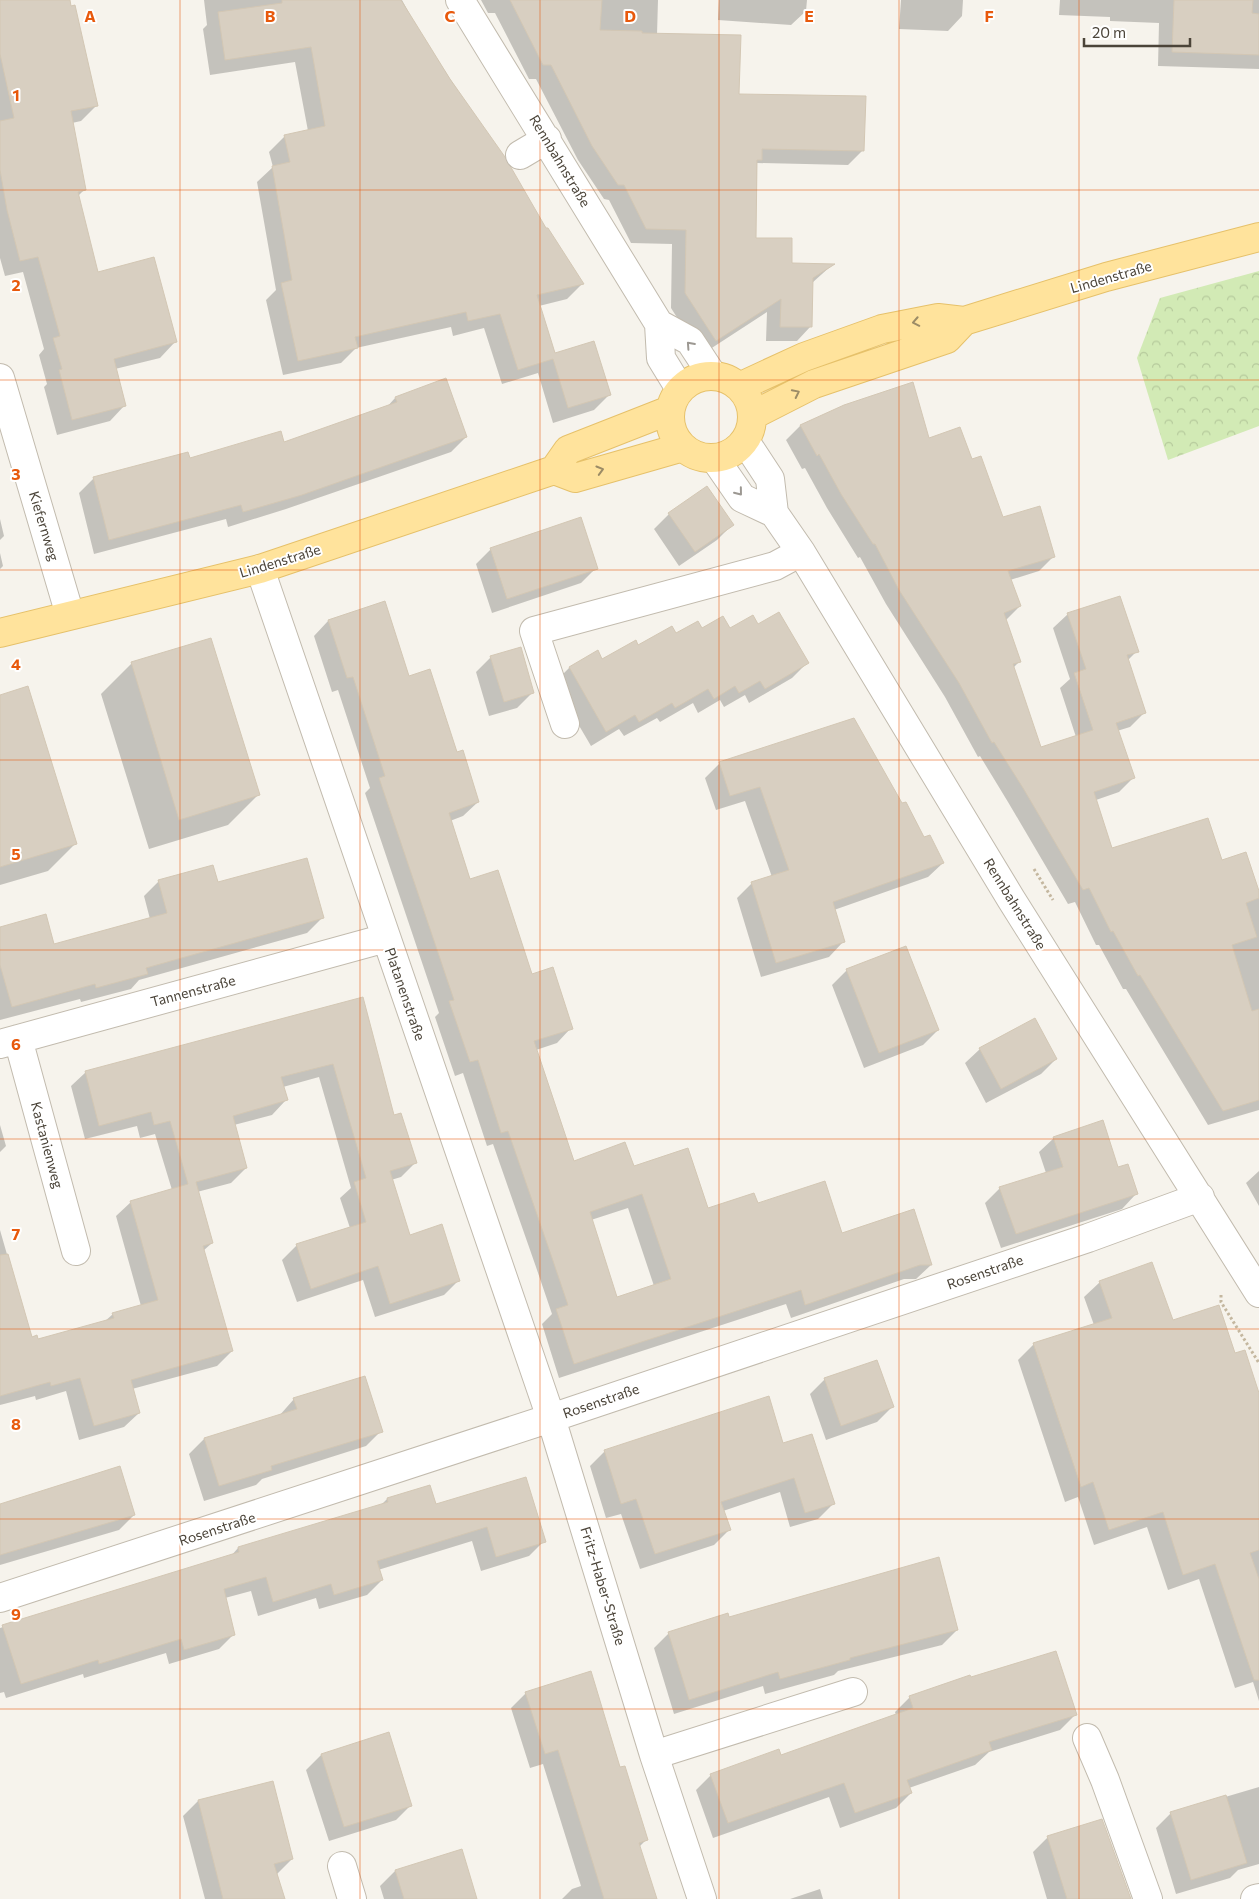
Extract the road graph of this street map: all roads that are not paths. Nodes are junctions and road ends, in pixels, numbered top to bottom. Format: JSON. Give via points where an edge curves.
{"nodes":[{"id":1,"x":460,"y":0,"type":"edge"},
{"id":2,"x":547,"y":139,"type":"junction"},
{"id":3,"x":520,"y":155,"type":"dead end"},
{"id":4,"x":1259,"y":237,"type":"edge"},
{"id":5,"x":964,"y":321,"type":"junction"},
{"id":6,"x":659,"y":324,"type":"junction"},
{"id":7,"x":712,"y":376,"type":"junction"},
{"id":8,"x":0,"y":378,"type":"edge"},
{"id":9,"x":739,"y":387,"type":"junction"},
{"id":10,"x":675,"y":400,"type":"junction"},
{"id":11,"x":753,"y":415,"type":"junction"},
{"id":12,"x":745,"y":441,"type":"junction"},
{"id":13,"x":682,"y":447,"type":"junction"},
{"id":14,"x":715,"y":459,"type":"junction"},
{"id":15,"x":554,"y":470,"type":"junction"},
{"id":16,"x":774,"y":512,"type":"junction"},
{"id":17,"x":801,"y":552,"type":"junction"},
{"id":18,"x":260,"y":569,"type":"junction"},
{"id":19,"x":70,"y":615,"type":"junction"},
{"id":20,"x":0,"y":633,"type":"edge"},
{"id":21,"x":565,"y":724,"type":"dead end"},
{"id":22,"x":386,"y":938,"type":"junction"},
{"id":23,"x":9,"y":1041,"type":"edge"},
{"id":24,"x":1200,"y":1197,"type":"junction"},
{"id":25,"x":76,"y":1251,"type":"dead end"},
{"id":26,"x":1259,"y":1293,"type":"edge"},
{"id":27,"x":551,"y":1418,"type":"junction"},
{"id":28,"x":0,"y":1598,"type":"edge"},
{"id":29,"x":853,"y":1692,"type":"dead end"},
{"id":30,"x":1087,"y":1738,"type":"dead end"},
{"id":31,"x":654,"y":1755,"type":"junction"},
{"id":32,"x":342,"y":1866,"type":"dead end"},
{"id":33,"x":352,"y":1899,"type":"edge"},
{"id":34,"x":702,"y":1899,"type":"edge"},
{"id":35,"x":1148,"y":1899,"type":"edge"}],
"edges":[{"from":1,"to":2,"type":"street","name":"Rennbahnstraße"},
{"from":2,"to":3,"type":"street"},
{"from":2,"to":6,"type":"street","name":"Rennbahnstraße"},
{"from":4,"to":5,"type":"main road","name":"Lindenstraße","via":[[1106,277]]},
{"from":5,"to":9,"type":"main road","name":"Lindenstraße","one_way":true,"via":[[938,318],[882,328],[804,356]]},
{"from":11,"to":5,"type":"main road","name":"Lindenstraße","one_way":true,"via":[[814,384],[947,339]]},
{"from":7,"to":6,"type":"street","one_way":true,"via":[[690,341]]},
{"from":6,"to":10,"type":"street","name":"Rennbahnstraße","via":[[661,358]]},
{"from":7,"to":9,"type":"main road","via":[[726,378]]},
{"from":7,"to":10,"type":"main road","via":[[700,377]]},
{"from":8,"to":19,"type":"street","name":"Kiefernweg"},
{"from":9,"to":11,"type":"main road"},
{"from":10,"to":13,"type":"main road","via":[[672,430]]},
{"from":10,"to":15,"type":"main road","via":[[568,450]]},
{"from":11,"to":12,"type":"main road"},
{"from":12,"to":14,"type":"main road","via":[[736,450]]},
{"from":12,"to":16,"type":"street","name":"Rennbahnstraße","via":[[770,480]]},
{"from":13,"to":14,"type":"main road","via":[[703,458]]},
{"from":15,"to":13,"type":"main road","one_way":true,"via":[[575,478]]},
{"from":14,"to":16,"type":"street","one_way":true,"via":[[742,498]]},
{"from":15,"to":18,"type":"main road","name":"Lindenstraße"},
{"from":16,"to":17,"type":"street","name":"Rennbahnstraße"},
{"from":17,"to":21,"type":"street","via":[[775,566],[534,631]]},
{"from":17,"to":24,"type":"street","name":"Rennbahnstraße","via":[[1011,899]]},
{"from":18,"to":19,"type":"main road","name":"Lindenstraße"},
{"from":18,"to":22,"type":"street","name":"Platanenstraße"},
{"from":19,"to":20,"type":"main road","name":"Lindenstraße"},
{"from":22,"to":23,"type":"street","name":"Tannenstraße"},
{"from":22,"to":27,"type":"street","name":"Platanenstraße"},
{"from":23,"to":25,"type":"street","name":"Kastanienweg"},
{"from":24,"to":26,"type":"street","name":"Rennbahnstraße"},
{"from":24,"to":27,"type":"street","name":"Rosenstraße","via":[[1088,1238]]},
{"from":27,"to":28,"type":"street","name":"Rosenstraße"},
{"from":27,"to":31,"type":"street","name":"Fritz-Haber-Straße"},
{"from":29,"to":31,"type":"street"},
{"from":30,"to":35,"type":"street","via":[[1106,1780]]},
{"from":31,"to":34,"type":"street","name":"Fritz-Haber-Straße"},
{"from":32,"to":33,"type":"street"}]}
